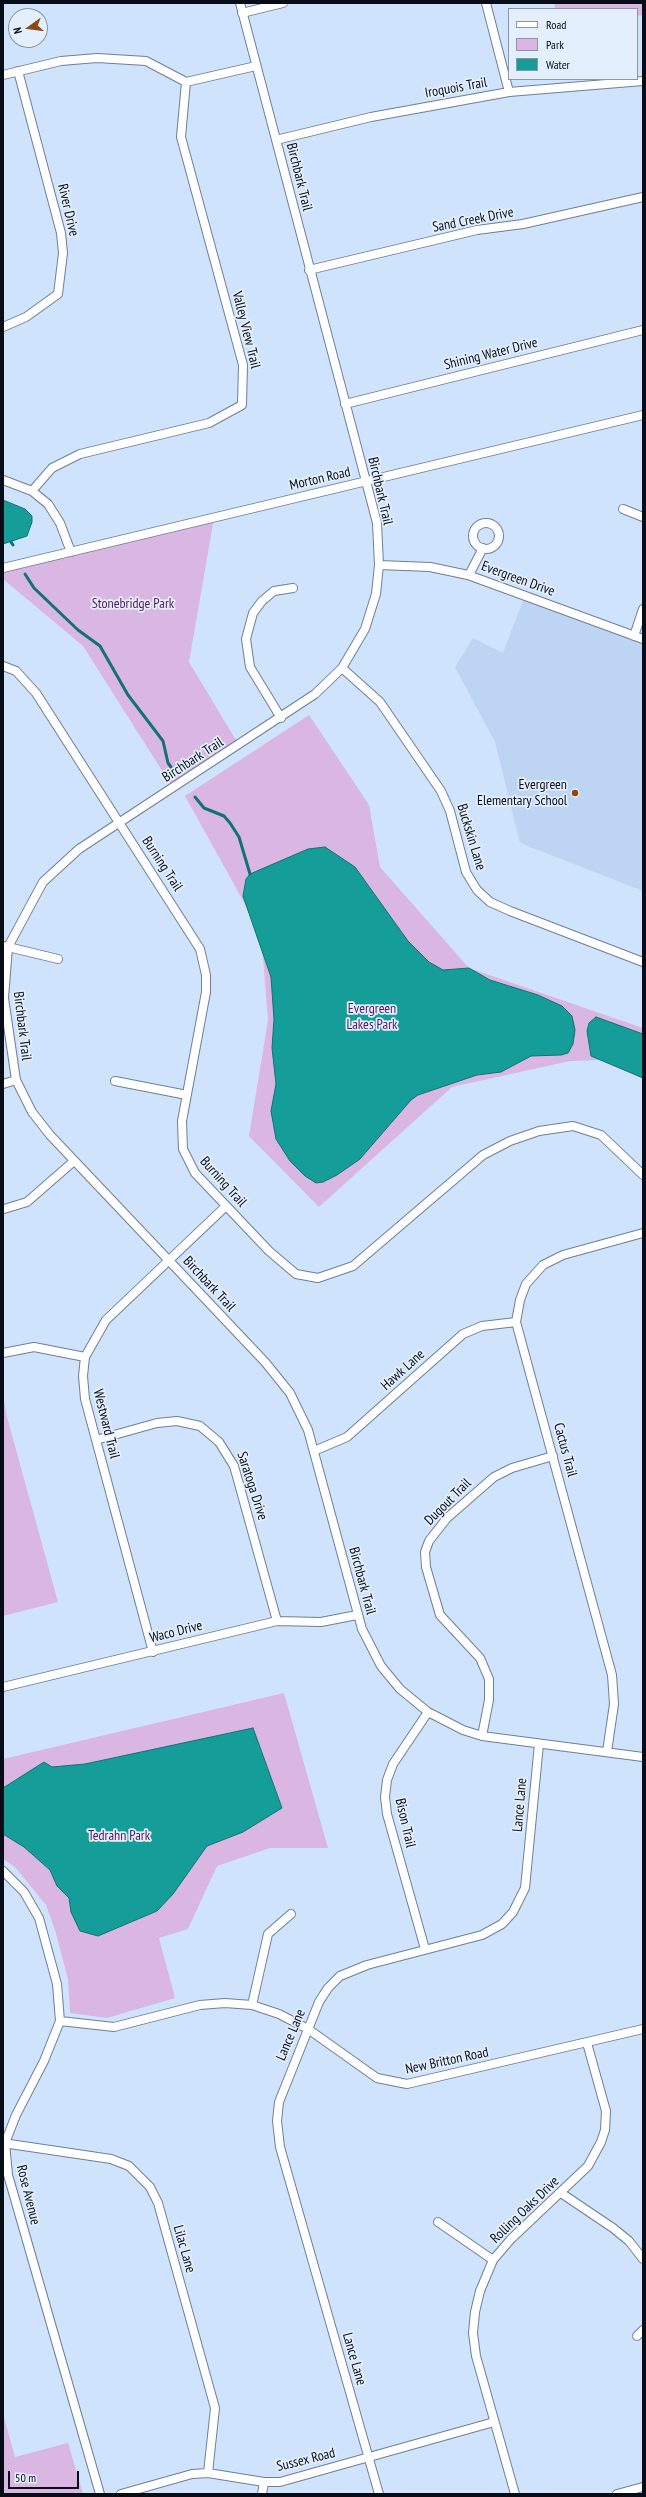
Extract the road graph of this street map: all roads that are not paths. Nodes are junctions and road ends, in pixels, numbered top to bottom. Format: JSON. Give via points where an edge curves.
{"nodes":[{"id":1,"x":240,"y":3,"type":"edge"},
{"id":2,"x":283,"y":3,"type":"edge"},
{"id":3,"x":486,"y":3,"type":"edge"},
{"id":4,"x":242,"y":13,"type":"junction"},
{"id":5,"x":256,"y":66,"type":"junction"},
{"id":6,"x":18,"y":71,"type":"junction"},
{"id":7,"x":3,"y":75,"type":"edge"},
{"id":8,"x":643,"y":81,"type":"edge"},
{"id":9,"x":186,"y":82,"type":"junction"},
{"id":10,"x":509,"y":92,"type":"junction"},
{"id":11,"x":276,"y":140,"type":"junction"},
{"id":12,"x":643,"y":197,"type":"edge"},
{"id":13,"x":309,"y":270,"type":"junction"},
{"id":14,"x":3,"y":328,"type":"edge"},
{"id":15,"x":643,"y":330,"type":"edge"},
{"id":16,"x":345,"y":404,"type":"junction"},
{"id":17,"x":643,"y":415,"type":"edge"},
{"id":18,"x":3,"y":480,"type":"edge"},
{"id":19,"x":366,"y":481,"type":"junction"},
{"id":20,"x":32,"y":491,"type":"junction"},
{"id":21,"x":623,"y":509,"type":"dead end"},
{"id":22,"x":643,"y":517,"type":"edge"},
{"id":23,"x":483,"y":548,"type":"dead end"},
{"id":24,"x":71,"y":552,"type":"junction"},
{"id":25,"x":379,"y":565,"type":"junction"},
{"id":26,"x":3,"y":568,"type":"edge"},
{"id":27,"x":469,"y":575,"type":"junction"},
{"id":28,"x":293,"y":588,"type":"dead end"},
{"id":29,"x":643,"y":609,"type":"edge"},
{"id":30,"x":634,"y":636,"type":"junction"},
{"id":31,"x":643,"y":639,"type":"edge"},
{"id":32,"x":3,"y":666,"type":"edge"},
{"id":33,"x":342,"y":668,"type":"junction"},
{"id":34,"x":281,"y":718,"type":"junction"},
{"id":35,"x":120,"y":822,"type":"junction"},
{"id":36,"x":5,"y":947,"type":"edge"},
{"id":37,"x":58,"y":959,"type":"dead end"},
{"id":38,"x":643,"y":962,"type":"edge"},
{"id":39,"x":16,"y":1080,"type":"junction"},
{"id":40,"x":115,"y":1081,"type":"dead end"},
{"id":41,"x":3,"y":1084,"type":"edge"},
{"id":42,"x":187,"y":1095,"type":"junction"},
{"id":43,"x":74,"y":1160,"type":"junction"},
{"id":44,"x":643,"y":1175,"type":"edge"},
{"id":45,"x":226,"y":1206,"type":"junction"},
{"id":46,"x":4,"y":1209,"type":"dead end"},
{"id":47,"x":643,"y":1233,"type":"edge"},
{"id":48,"x":168,"y":1260,"type":"junction"},
{"id":49,"x":516,"y":1322,"type":"junction"},
{"id":50,"x":3,"y":1353,"type":"edge"},
{"id":51,"x":84,"y":1357,"type":"junction"},
{"id":52,"x":96,"y":1440,"type":"junction"},
{"id":53,"x":314,"y":1451,"type":"junction"},
{"id":54,"x":553,"y":1456,"type":"junction"},
{"id":55,"x":357,"y":1615,"type":"junction"},
{"id":56,"x":277,"y":1621,"type":"junction"},
{"id":57,"x":153,"y":1652,"type":"junction"},
{"id":58,"x":3,"y":1687,"type":"edge"},
{"id":59,"x":428,"y":1712,"type":"junction"},
{"id":60,"x":482,"y":1736,"type":"junction"},
{"id":61,"x":539,"y":1744,"type":"junction"},
{"id":62,"x":607,"y":1752,"type":"junction"},
{"id":63,"x":643,"y":1757,"type":"edge"},
{"id":64,"x":3,"y":1871,"type":"edge"},
{"id":65,"x":292,"y":1914,"type":"dead end"},
{"id":66,"x":425,"y":1949,"type":"junction"},
{"id":67,"x":252,"y":2005,"type":"junction"},
{"id":68,"x":60,"y":2021,"type":"junction"},
{"id":69,"x":308,"y":2029,"type":"junction"},
{"id":70,"x":643,"y":2029,"type":"edge"},
{"id":71,"x":588,"y":2043,"type":"junction"},
{"id":72,"x":4,"y":2143,"type":"edge"},
{"id":73,"x":561,"y":2193,"type":"junction"},
{"id":74,"x":438,"y":2222,"type":"dead end"},
{"id":75,"x":493,"y":2260,"type":"junction"},
{"id":76,"x":643,"y":2260,"type":"edge"},
{"id":77,"x":494,"y":2422,"type":"junction"},
{"id":78,"x":368,"y":2458,"type":"junction"},
{"id":79,"x":208,"y":2474,"type":"junction"},
{"id":80,"x":264,"y":2482,"type":"junction"},
{"id":81,"x":643,"y":2487,"type":"edge"},
{"id":82,"x":100,"y":2494,"type":"edge"},
{"id":83,"x":121,"y":2494,"type":"edge"},
{"id":84,"x":262,"y":2494,"type":"edge"},
{"id":85,"x":379,"y":2494,"type":"edge"},
{"id":86,"x":515,"y":2494,"type":"edge"},
{"id":87,"x":617,"y":2494,"type":"edge"}],
"edges":[{"from":1,"to":4,"type":"street","name":"Birchbark Trail"},
{"from":2,"to":4,"type":"street"},
{"from":3,"to":10,"type":"street"},
{"from":4,"to":5,"type":"street","name":"Birchbark Trail"},
{"from":5,"to":9,"type":"street"},
{"from":5,"to":11,"type":"street","name":"Birchbark Trail"},
{"from":6,"to":7,"type":"street"},
{"from":6,"to":9,"type":"street","via":[[67,60],[104,58],[146,61]]},
{"from":6,"to":14,"type":"street","name":"River Drive","via":[[61,233],[63,253],[58,294],[26,317]]},
{"from":8,"to":10,"type":"street","name":"Iroquois Trail"},
{"from":9,"to":20,"type":"street","name":"Valley View Trail","via":[[181,124],[182,142],[243,365],[242,405],[209,423],[80,454],[52,468]]},
{"from":10,"to":11,"type":"street","name":"Iroquois Trail","via":[[372,117]]},
{"from":11,"to":13,"type":"street","name":"Birchbark Trail"},
{"from":12,"to":13,"type":"street","name":"Sand Creek Drive","via":[[523,224],[477,230]]},
{"from":13,"to":16,"type":"street","name":"Birchbark Trail"},
{"from":15,"to":16,"type":"street","name":"Shining Water Drive"},
{"from":16,"to":19,"type":"street","name":"Birchbark Trail"},
{"from":17,"to":19,"type":"street","name":"Morton Road"},
{"from":18,"to":20,"type":"street"},
{"from":19,"to":24,"type":"street","name":"Morton Road"},
{"from":19,"to":25,"type":"street","name":"Birchbark Trail","via":[[377,523]]},
{"from":20,"to":24,"type":"street","via":[[48,504],[55,514]]},
{"from":21,"to":22,"type":"street"},
{"from":23,"to":27,"type":"street"},
{"from":24,"to":26,"type":"street","name":"Morton Road"},
{"from":25,"to":27,"type":"street","name":"Evergreen Drive","via":[[430,567]]},
{"from":25,"to":33,"type":"street","name":"Birchbark Trail","via":[[371,613],[365,629]]},
{"from":27,"to":30,"type":"street","name":"Evergreen Drive"},
{"from":28,"to":34,"type":"street","via":[[274,591],[262,601],[253,613],[246,639],[250,667]]},
{"from":29,"to":30,"type":"street"},
{"from":30,"to":31,"type":"street","name":"Evergreen Drive"},
{"from":32,"to":35,"type":"street","name":"Burning Trail","via":[[16,671],[36,693]]},
{"from":33,"to":34,"type":"street","name":"Birchbark Trail","via":[[315,694]]},
{"from":33,"to":38,"type":"street","name":"Buckskin Lane","via":[[380,702],[441,791],[450,811],[465,868],[477,890],[490,902],[510,911]]},
{"from":34,"to":35,"type":"street","name":"Birchbark Trail"},
{"from":35,"to":36,"type":"street","name":"Birchbark Trail","via":[[79,849],[50,874]]},
{"from":35,"to":42,"type":"street","name":"Burning Trail","via":[[193,937],[204,962],[206,992]]},
{"from":36,"to":37,"type":"street"},
{"from":36,"to":39,"type":"street","name":"Birchbark Trail","via":[[4,998]]},
{"from":39,"to":41,"type":"street"},
{"from":39,"to":43,"type":"street","name":"Birchbark Trail","via":[[34,1116]]},
{"from":40,"to":42,"type":"street"},
{"from":42,"to":45,"type":"street","name":"Burning Trail","via":[[182,1121],[183,1149],[195,1173]]},
{"from":43,"to":46,"type":"street","via":[[27,1202]]},
{"from":43,"to":48,"type":"street","name":"Birchbark Trail"},
{"from":44,"to":45,"type":"street","name":"Burning Trail","via":[[601,1135],[587,1129],[564,1126],[528,1134],[497,1147],[467,1167],[358,1262],[342,1271],[318,1278],[306,1278],[290,1269]]},
{"from":45,"to":48,"type":"street"},
{"from":47,"to":49,"type":"street","name":"Cactus Trail","via":[[563,1255],[543,1265],[526,1284]]},
{"from":48,"to":51,"type":"street","via":[[106,1320]]},
{"from":48,"to":53,"type":"street","name":"Birchbark Trail","via":[[283,1383],[305,1422]]},
{"from":49,"to":53,"type":"street","name":"Hawk Lane","via":[[482,1326],[464,1334],[347,1437]]},
{"from":49,"to":54,"type":"street","name":"Cactus Trail"},
{"from":50,"to":51,"type":"street","via":[[34,1347]]},
{"from":51,"to":52,"type":"street","name":"Westward Trail","via":[[84,1389]]},
{"from":52,"to":56,"type":"street","name":"Saratoga Drive","via":[[157,1423],[177,1421],[200,1426],[220,1442],[234,1466]]},
{"from":52,"to":57,"type":"street","name":"Westward Trail"},
{"from":53,"to":55,"type":"street","name":"Birchbark Trail"},
{"from":54,"to":60,"type":"street","name":"Dugout Trail","via":[[512,1468],[494,1477],[447,1518],[429,1541],[425,1552],[426,1567],[440,1614],[480,1658],[488,1679],[489,1700]]},
{"from":54,"to":62,"type":"street","name":"Cactus Trail","via":[[614,1684],[614,1704]]},
{"from":55,"to":56,"type":"street","name":"Waco Drive","via":[[320,1622]]},
{"from":55,"to":59,"type":"street","name":"Birchbark Trail","via":[[381,1666],[400,1689]]},
{"from":56,"to":57,"type":"street","name":"Waco Drive"},
{"from":57,"to":58,"type":"street","name":"Waco Drive"},
{"from":59,"to":60,"type":"street","name":"Birchbark Trail"},
{"from":59,"to":66,"type":"street","name":"Bison Trail","via":[[393,1764],[387,1780],[385,1797],[387,1814]]},
{"from":60,"to":61,"type":"street","name":"Birchbark Trail"},
{"from":61,"to":62,"type":"street","name":"Birchbark Trail"},
{"from":61,"to":66,"type":"street","name":"Lance Lane","via":[[526,1880],[518,1906],[510,1917],[491,1931]]},
{"from":62,"to":63,"type":"street","name":"Birchbark Trail"},
{"from":64,"to":68,"type":"street","via":[[24,1892],[39,1918],[58,1984]]},
{"from":65,"to":67,"type":"street","via":[[268,1934]]},
{"from":66,"to":69,"type":"street","name":"Lance Lane","via":[[367,1965],[340,1976],[318,2002]]},
{"from":67,"to":68,"type":"street","name":"New Britton Road","via":[[200,2004],[114,2027]]},
{"from":67,"to":69,"type":"street","name":"New Britton Road","via":[[279,2014]]},
{"from":68,"to":72,"type":"street","via":[[44,2062]]},
{"from":69,"to":71,"type":"street","name":"New Britton Road","via":[[377,2078],[401,2084],[416,2083]]},
{"from":69,"to":78,"type":"street","name":"Lance Lane","via":[[281,2093],[277,2121],[278,2139]]},
{"from":70,"to":71,"type":"street","name":"New Britton Road"},
{"from":71,"to":73,"type":"street","name":"Rolling Oaks Drive","via":[[604,2099],[605,2130],[595,2156]]},
{"from":72,"to":79,"type":"street","name":"Lilac Lane","via":[[111,2159],[129,2166],[150,2187],[158,2203],[216,2408]]},
{"from":72,"to":82,"type":"street","name":"Rose Avenue","via":[[12,2189]]},
{"from":73,"to":75,"type":"street","name":"Rolling Oaks Drive","via":[[511,2239]]},
{"from":73,"to":76,"type":"street","via":[[614,2228],[629,2241]]},
{"from":74,"to":75,"type":"street"},
{"from":75,"to":77,"type":"street","name":"Rolling Oaks Drive","via":[[477,2302],[473,2332],[477,2361]]},
{"from":77,"to":78,"type":"street","name":"Sussex Road"},
{"from":77,"to":86,"type":"street","name":"Rolling Oaks Drive"},
{"from":78,"to":80,"type":"street","name":"Sussex Road","via":[[288,2480]]},
{"from":78,"to":85,"type":"street","name":"Lance Lane"},
{"from":79,"to":80,"type":"street","name":"Sussex Road"},
{"from":79,"to":83,"type":"street","name":"Sussex Road","via":[[186,2475]]},
{"from":80,"to":84,"type":"street"},
{"from":81,"to":87,"type":"street"}]}
